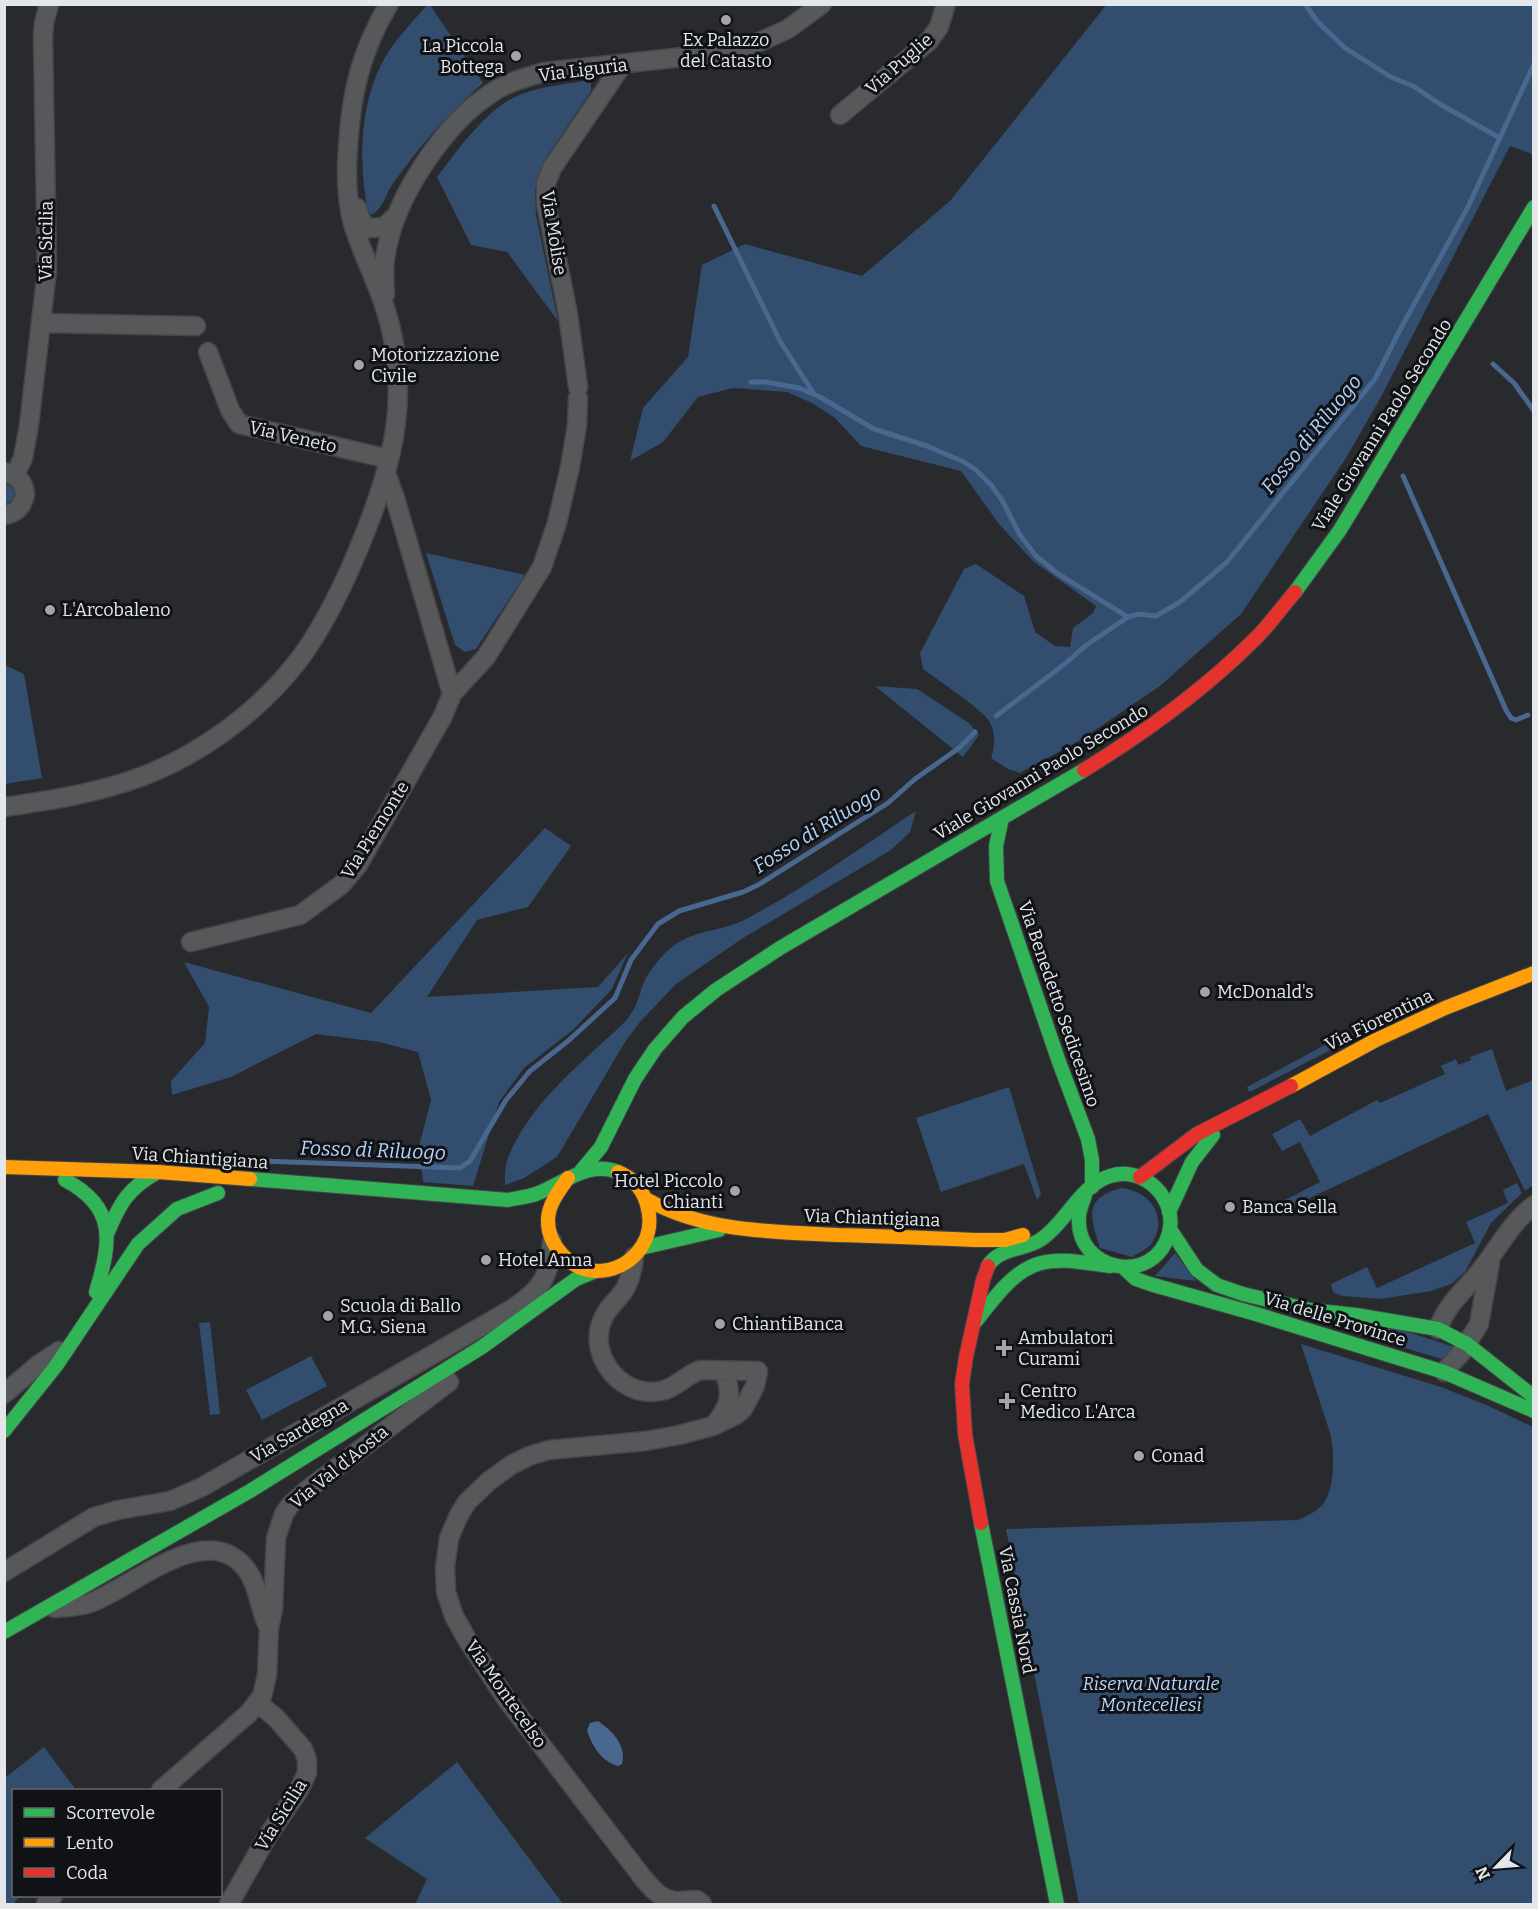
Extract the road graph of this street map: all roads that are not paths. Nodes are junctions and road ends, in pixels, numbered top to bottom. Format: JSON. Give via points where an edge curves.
{"nodes":[{"id":1,"x":49,"y":4,"type":"edge"},
{"id":2,"x":389,"y":4,"type":"edge"},
{"id":3,"x":822,"y":4,"type":"edge"},
{"id":4,"x":946,"y":4,"type":"edge"},
{"id":5,"x":622,"y":65,"type":"junction"},
{"id":6,"x":840,"y":115,"type":"dead end"},
{"id":7,"x":347,"y":150,"type":"junction"},
{"id":8,"x":1533,"y":207,"type":"edge"},
{"id":9,"x":396,"y":216,"type":"junction"},
{"id":10,"x":386,"y":311,"type":"junction"},
{"id":11,"x":41,"y":323,"type":"junction"},
{"id":12,"x":196,"y":326,"type":"dead end"},
{"id":13,"x":208,"y":352,"type":"dead end"},
{"id":14,"x":578,"y":392,"type":"joint"},
{"id":15,"x":387,"y":466,"type":"junction"},
{"id":16,"x":10,"y":474,"type":"edge"},
{"id":17,"x":4,"y":515,"type":"edge"},
{"id":18,"x":452,"y":694,"type":"junction"},
{"id":19,"x":4,"y":807,"type":"edge"},
{"id":20,"x":1002,"y":818,"type":"junction"},
{"id":21,"x":956,"y":845,"type":"junction"},
{"id":22,"x":969,"y":852,"type":"dead end"},
{"id":23,"x":982,"y":864,"type":"dead end"},
{"id":24,"x":997,"y":881,"type":"junction"},
{"id":25,"x":191,"y":942,"type":"dead end"},
{"id":26,"x":1533,"y":973,"type":"edge"},
{"id":27,"x":1245,"y":1111,"type":"junction"},
{"id":28,"x":618,"y":1115,"type":"junction"},
{"id":29,"x":621,"y":1139,"type":"dead end"},
{"id":30,"x":1088,"y":1139,"type":"junction"},
{"id":31,"x":623,"y":1159,"type":"dead end"},
{"id":32,"x":4,"y":1167,"type":"edge"},
{"id":33,"x":127,"y":1171,"type":"junction"},
{"id":34,"x":581,"y":1171,"type":"junction"},
{"id":35,"x":158,"y":1172,"type":"junction"},
{"id":36,"x":4,"y":1173,"type":"edge"},
{"id":37,"x":1123,"y":1174,"type":"junction"},
{"id":38,"x":625,"y":1175,"type":"junction"},
{"id":39,"x":1140,"y":1176,"type":"junction"},
{"id":40,"x":568,"y":1178,"type":"junction"},
{"id":41,"x":65,"y":1180,"type":"junction"},
{"id":42,"x":133,"y":1185,"type":"junction"},
{"id":43,"x":154,"y":1187,"type":"dead end"},
{"id":44,"x":186,"y":1190,"type":"dead end"},
{"id":45,"x":1089,"y":1191,"type":"junction"},
{"id":46,"x":218,"y":1193,"type":"junction"},
{"id":47,"x":236,"y":1195,"type":"dead end"},
{"id":48,"x":646,"y":1199,"type":"junction"},
{"id":49,"x":141,"y":1204,"type":"dead end"},
{"id":50,"x":1533,"y":1205,"type":"edge"},
{"id":51,"x":1069,"y":1210,"type":"junction"},
{"id":52,"x":1169,"y":1212,"type":"junction"},
{"id":53,"x":144,"y":1221,"type":"dead end"},
{"id":54,"x":742,"y":1228,"type":"junction"},
{"id":55,"x":1170,"y":1229,"type":"junction"},
{"id":56,"x":545,"y":1231,"type":"junction"},
{"id":57,"x":107,"y":1234,"type":"junction"},
{"id":58,"x":950,"y":1239,"type":"junction"},
{"id":59,"x":138,"y":1244,"type":"junction"},
{"id":60,"x":638,"y":1252,"type":"junction"},
{"id":61,"x":1492,"y":1256,"type":"junction"},
{"id":62,"x":981,"y":1260,"type":"junction"},
{"id":63,"x":1028,"y":1268,"type":"junction"},
{"id":64,"x":1119,"y":1268,"type":"junction"},
{"id":65,"x":597,"y":1271,"type":"junction"},
{"id":66,"x":615,"y":1300,"type":"junction"},
{"id":67,"x":88,"y":1317,"type":"junction"},
{"id":68,"x":975,"y":1322,"type":"junction"},
{"id":69,"x":1479,"y":1324,"type":"junction"},
{"id":70,"x":1438,"y":1329,"type":"junction"},
{"id":71,"x":73,"y":1342,"type":"junction"},
{"id":72,"x":1467,"y":1344,"type":"junction"},
{"id":73,"x":482,"y":1347,"type":"junction"},
{"id":74,"x":1494,"y":1365,"type":"junction"},
{"id":75,"x":724,"y":1372,"type":"junction"},
{"id":76,"x":1444,"y":1372,"type":"junction"},
{"id":77,"x":4,"y":1394,"type":"edge"},
{"id":78,"x":1533,"y":1397,"type":"edge"},
{"id":79,"x":1533,"y":1411,"type":"edge"},
{"id":80,"x":713,"y":1426,"type":"junction"},
{"id":81,"x":4,"y":1431,"type":"edge"},
{"id":82,"x":4,"y":1572,"type":"edge"},
{"id":83,"x":46,"y":1609,"type":"junction"},
{"id":84,"x":268,"y":1628,"type":"junction"},
{"id":85,"x":4,"y":1632,"type":"edge"},
{"id":86,"x":258,"y":1703,"type":"junction"},
{"id":87,"x":163,"y":1789,"type":"edge"},
{"id":88,"x":229,"y":1905,"type":"edge"},
{"id":89,"x":702,"y":1905,"type":"edge"},
{"id":90,"x":1057,"y":1905,"type":"edge"}],
"edges":[{"from":1,"to":11,"type":"street","name":"Via Sicilia","via":[[44,23],[47,260]]},
{"from":2,"to":7,"type":"street","via":[[360,67],[351,104]]},
{"from":3,"to":5,"type":"street","name":"Via Liguria","via":[[788,29],[739,51]]},
{"from":4,"to":6,"type":"street","name":"Via Puglie","via":[[939,27],[924,47]]},
{"from":5,"to":9,"type":"street","name":"Via Liguria","via":[[544,72],[492,92],[461,118],[436,147]]},
{"from":5,"to":14,"type":"street","name":"Via Molise","via":[[552,168],[546,183],[546,204],[568,314]]},
{"from":7,"to":9,"type":"street","via":[[354,195],[364,225],[380,228]]},
{"from":7,"to":10,"type":"street","via":[[345,178],[352,219]]},
{"from":8,"to":20,"type":"main road","name":"Viale Giovanni Paolo Secondo","via":[[1364,493],[1278,614],[1233,660],[1172,712],[1106,757]]},
{"from":9,"to":10,"type":"street","name":"Via Liguria","via":[[385,256]]},
{"from":10,"to":15,"type":"street","via":[[398,389]]},
{"from":11,"to":12,"type":"street"},
{"from":11,"to":16,"type":"street","name":"Via Sicilia","via":[[26,442],[21,464]]},
{"from":13,"to":15,"type":"street","name":"Via Veneto","via":[[239,424]]},
{"from":14,"to":18,"type":"street","name":"Via Piemonte","via":[[576,436],[566,486],[542,567],[486,657]]},
{"from":15,"to":18,"type":"street"},
{"from":15,"to":19,"type":"street","via":[[361,543],[321,625],[300,657],[256,705],[198,748],[151,773],[77,795]]},
{"from":16,"to":17,"type":"street","name":"Via Sicilia","via":[[24,487],[24,502],[14,513]]},
{"from":18,"to":25,"type":"street","name":"Via Piemonte","via":[[367,851],[341,885],[300,915]]},
{"from":20,"to":21,"type":"main road","name":"Viale Giovanni Paolo Secondo"},
{"from":20,"to":24,"type":"main road","name":"Via Benedetto Sedicesimo","via":[[996,846]]},
{"from":21,"to":22,"type":"main road"},
{"from":21,"to":28,"type":"main road","name":"Viale Giovanni Paolo Secondo","via":[[765,957],[695,1006],[655,1049]]},
{"from":23,"to":24,"type":"main road","name":"Via Benedetto Sedicesimo"},
{"from":24,"to":30,"type":"main road","name":"Via Benedetto Sedicesimo"},
{"from":26,"to":27,"type":"main road","name":"Via Fiorentina","via":[[1376,1040]]},
{"from":27,"to":39,"type":"main road","name":"Via Fiorentina","via":[[1191,1138]]},
{"from":27,"to":52,"type":"main road","name":"Via Fiorentina","via":[[1196,1153]]},
{"from":28,"to":29,"type":"main road"},
{"from":28,"to":34,"type":"main road","name":"Viale Giovanni Paolo Secondo","via":[[597,1153]]},
{"from":30,"to":37,"type":"main road","name":"Via Benedetto Sedicesimo"},
{"from":30,"to":45,"type":"main road","name":"Via Benedetto Sedicesimo","via":[[1092,1160]]},
{"from":31,"to":38,"type":"main road"},
{"from":32,"to":33,"type":"main road","name":"Via Chiantigiana"},
{"from":33,"to":35,"type":"main road","name":"Via Chiantigiana"},
{"from":33,"to":42,"type":"main road"},
{"from":34,"to":38,"type":"main road","name":"Via Chiantigiana","via":[[611,1169]]},
{"from":34,"to":40,"type":"main road","name":"Via Chiantigiana"},
{"from":35,"to":40,"type":"main road","name":"Via Chiantigiana","via":[[508,1200],[534,1195]]},
{"from":35,"to":42,"type":"main road"},
{"from":36,"to":41,"type":"main road","name":"Via Chiantigiana"},
{"from":37,"to":39,"type":"main road"},
{"from":37,"to":45,"type":"main road","via":[[1103,1179]]},
{"from":38,"to":48,"type":"main road","name":"Via Chiantigiana"},
{"from":39,"to":52,"type":"main road","name":"Via Fiorentina","via":[[1162,1194]]},
{"from":40,"to":56,"type":"main road","name":"Via Chiantigiana","via":[[550,1201]]},
{"from":41,"to":42,"type":"main road","name":"Via Chiantigiana"},
{"from":41,"to":57,"type":"main road","via":[[82,1188],[98,1205]]},
{"from":42,"to":43,"type":"main road","name":"Via Chiantigiana"},
{"from":42,"to":49,"type":"main road"},
{"from":42,"to":57,"type":"main road","via":[[120,1202]]},
{"from":44,"to":46,"type":"main road","name":"Via Chiantigiana"},
{"from":45,"to":51,"type":"main road"},
{"from":45,"to":64,"type":"main road","via":[[1078,1215],[1081,1236],[1090,1252]]},
{"from":46,"to":47,"type":"main road","name":"Via Chiantigiana"},
{"from":46,"to":59,"type":"main road","via":[[177,1209]]},
{"from":48,"to":54,"type":"main road","name":"Via Chiantigiana","via":[[678,1216]]},
{"from":48,"to":60,"type":"main road","via":[[650,1224]]},
{"from":50,"to":61,"type":"street"},
{"from":51,"to":58,"type":"main road","via":[[1012,1239]]},
{"from":51,"to":62,"type":"main road","via":[[1042,1239]]},
{"from":52,"to":55,"type":"main road","name":"Via Fiorentina"},
{"from":53,"to":59,"type":"main road"},
{"from":54,"to":58,"type":"main road","name":"Via Chiantigiana"},
{"from":54,"to":60,"type":"main road","name":"Via Chiantigiana","via":[[690,1235]]},
{"from":55,"to":64,"type":"main road","via":[[1158,1253],[1141,1264]]},
{"from":55,"to":70,"type":"main road","name":"Via delle Province","via":[[1197,1270],[1225,1289],[1310,1310]]},
{"from":56,"to":65,"type":"main road","via":[[561,1255],[575,1265]]},
{"from":56,"to":82,"type":"street","name":"Via Sardegna","via":[[549,1268],[543,1283],[512,1309],[202,1487],[170,1501],[94,1517]]},
{"from":57,"to":67,"type":"main road","via":[[105,1262]]},
{"from":58,"to":62,"type":"main road","name":"Via Chiantigiana"},
{"from":59,"to":67,"type":"main road"},
{"from":60,"to":65,"type":"main road","name":"Via Chiantigiana","via":[[621,1267]]},
{"from":60,"to":66,"type":"street","via":[[625,1289]]},
{"from":61,"to":69,"type":"street"},
{"from":61,"to":70,"type":"street","via":[[1451,1303]]},
{"from":62,"to":63,"type":"main road","name":"Via Chiantigiana","via":[[1008,1269]]},
{"from":62,"to":68,"type":"main road","name":"Via Cassia Nord","via":[[983,1286]]},
{"from":63,"to":64,"type":"main road","via":[[1048,1262]]},
{"from":63,"to":68,"type":"main road","name":"Via Cassia Nord"},
{"from":64,"to":76,"type":"main road","name":"Via delle Province","via":[[1149,1284]]},
{"from":65,"to":66,"type":"street"},
{"from":65,"to":73,"type":"main road","name":"Via Chiantigiana","via":[[576,1279]]},
{"from":66,"to":75,"type":"street","via":[[602,1320],[599,1347],[607,1366],[624,1384],[639,1391],[659,1392],[701,1370]]},
{"from":67,"to":71,"type":"main road"},
{"from":68,"to":90,"type":"main road","name":"Via Cassia Nord","via":[[962,1379],[965,1433]]},
{"from":69,"to":72,"type":"street"},
{"from":69,"to":74,"type":"street"},
{"from":70,"to":72,"type":"main road","name":"Via delle Province"},
{"from":71,"to":77,"type":"street"},
{"from":71,"to":81,"type":"main road"},
{"from":72,"to":74,"type":"main road","name":"Via delle Province"},
{"from":72,"to":76,"type":"street"},
{"from":73,"to":83,"type":"main road","name":"Via Chiantigiana","via":[[250,1491]]},
{"from":73,"to":84,"type":"street","name":"Via Val d'Aosta","via":[[467,1369],[290,1505],[276,1538],[273,1609]]},
{"from":74,"to":78,"type":"main road","name":"Via delle Province"},
{"from":75,"to":80,"type":"street","via":[[730,1394],[728,1405]]},
{"from":75,"to":80,"type":"street","name":"Via Montecelso","via":[[758,1371],[743,1409]]},
{"from":76,"to":79,"type":"main road","name":"Via delle Province"},
{"from":80,"to":89,"type":"street","name":"Via Montecelso","via":[[646,1441],[549,1450],[511,1465],[489,1480],[459,1515],[449,1538],[444,1581],[454,1616],[483,1667],[643,1878],[664,1899],[697,1900]]},
{"from":83,"to":84,"type":"street","name":"Via Val d'Aosta","via":[[90,1604],[175,1559],[209,1550],[232,1557],[245,1568],[257,1590]]},
{"from":83,"to":85,"type":"main road","name":"Via Chiantigiana"},
{"from":84,"to":86,"type":"street","name":"Via Val d'Aosta","via":[[267,1676]]},
{"from":86,"to":87,"type":"street"},
{"from":86,"to":88,"type":"street","name":"Via Sicilia","via":[[300,1746],[307,1764],[306,1776]]}]}
